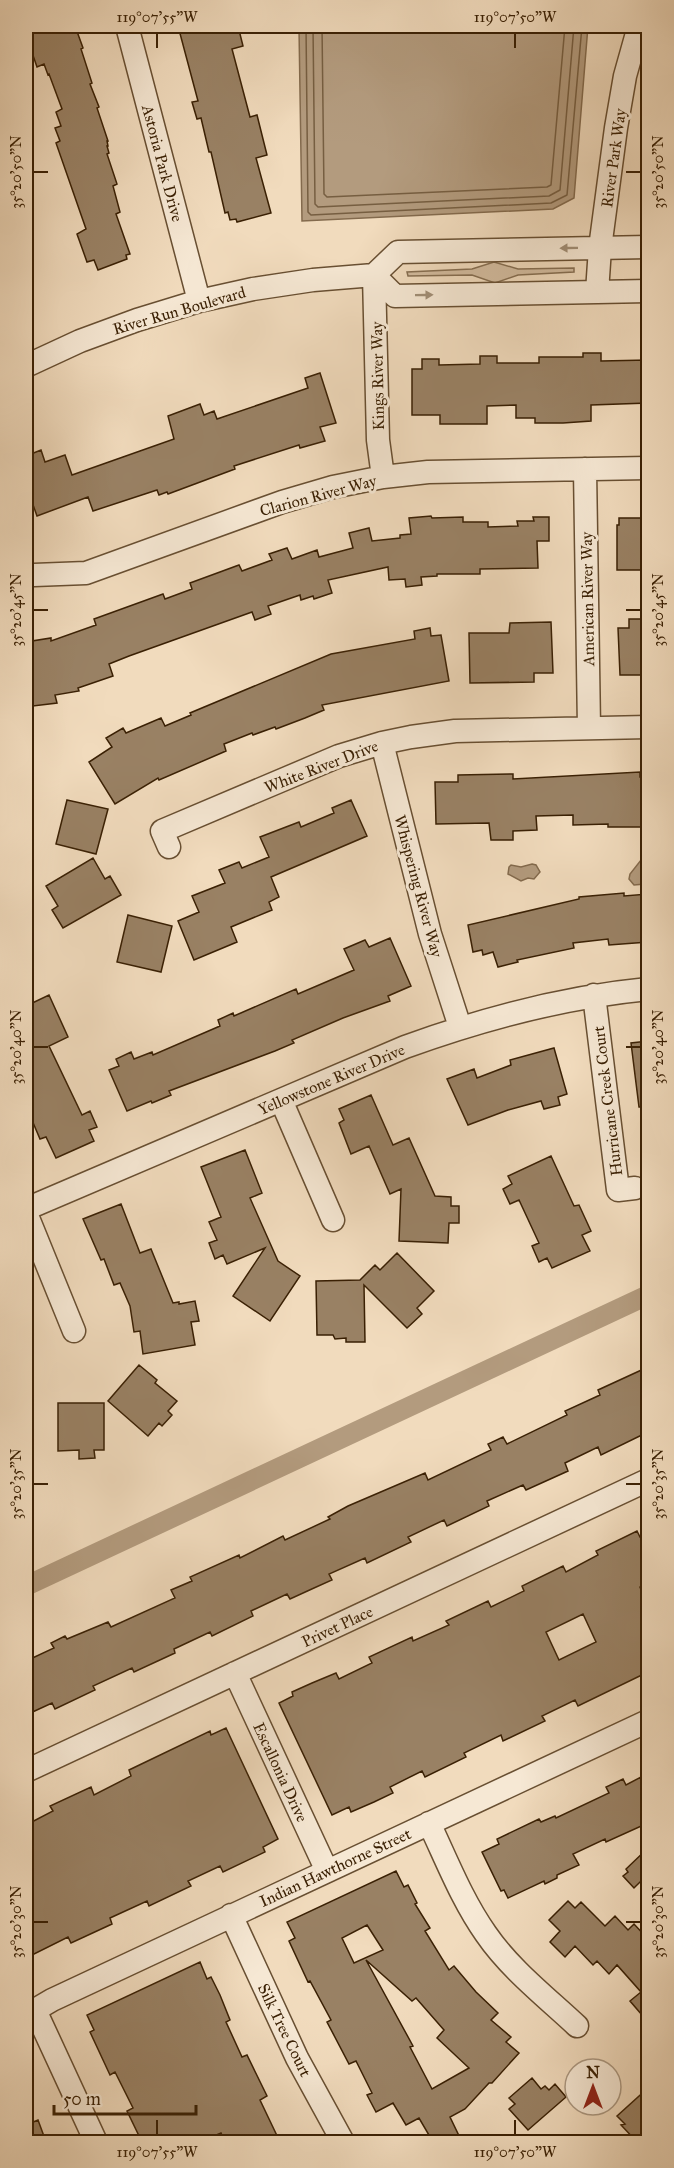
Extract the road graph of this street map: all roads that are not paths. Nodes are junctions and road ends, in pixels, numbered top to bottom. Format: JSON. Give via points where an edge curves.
{"nodes":[{"id":1,"x":127,"y":26,"type":"edge"},
{"id":2,"x":639,"y":26,"type":"edge"},
{"id":3,"x":648,"y":246,"type":"edge"},
{"id":4,"x":600,"y":248,"type":"junction"},
{"id":5,"x":374,"y":275,"type":"junction"},
{"id":6,"x":648,"y":291,"type":"edge"},
{"id":7,"x":597,"y":292,"type":"junction"},
{"id":8,"x":199,"y":301,"type":"junction"},
{"id":9,"x":26,"y":366,"type":"edge"},
{"id":10,"x":648,"y":468,"type":"edge"},
{"id":11,"x":585,"y":469,"type":"junction"},
{"id":12,"x":383,"y":477,"type":"junction"},
{"id":13,"x":34,"y":575,"type":"dead end"},
{"id":14,"x":648,"y":727,"type":"edge"},
{"id":15,"x":589,"y":728,"type":"junction"},
{"id":16,"x":382,"y":743,"type":"junction"},
{"id":17,"x":168,"y":847,"type":"dead end"},
{"id":18,"x":648,"y":989,"type":"edge"},
{"id":19,"x":594,"y":996,"type":"junction"},
{"id":20,"x":460,"y":1027,"type":"junction"},
{"id":21,"x":281,"y":1100,"type":"junction"},
{"id":22,"x":635,"y":1188,"type":"dead end"},
{"id":23,"x":26,"y":1211,"type":"edge"},
{"id":24,"x":333,"y":1220,"type":"dead end"},
{"id":25,"x":74,"y":1331,"type":"dead end"},
{"id":26,"x":648,"y":1480,"type":"edge"},
{"id":27,"x":235,"y":1673,"type":"junction"},
{"id":28,"x":648,"y":1720,"type":"edge"},
{"id":29,"x":26,"y":1771,"type":"edge"},
{"id":30,"x":429,"y":1823,"type":"junction"},
{"id":31,"x":327,"y":1871,"type":"junction"},
{"id":32,"x":231,"y":1915,"type":"junction"},
{"id":33,"x":30,"y":2015,"type":"edge"},
{"id":34,"x":577,"y":2026,"type":"dead end"},
{"id":35,"x":96,"y":2142,"type":"edge"},
{"id":36,"x":343,"y":2142,"type":"edge"}],
"edges":[{"from":1,"to":8,"type":"street","name":"Astoria Park Drive"},
{"from":2,"to":4,"type":"street","name":"River Park Way","via":[[616,128]]},
{"from":3,"to":4,"type":"street"},
{"from":4,"to":5,"type":"street","one_way":true,"via":[[398,252]]},
{"from":4,"to":7,"type":"street","name":"River Park Way"},
{"from":5,"to":7,"type":"street","one_way":true,"via":[[395,296]]},
{"from":5,"to":8,"type":"street","name":"River Run Boulevard","via":[[313,280]]},
{"from":5,"to":12,"type":"street","name":"Kings River Way","via":[[378,440]]},
{"from":6,"to":7,"type":"street"},
{"from":8,"to":9,"type":"street","name":"River Run Boulevard","via":[[80,341]]},
{"from":10,"to":11,"type":"street","name":"Clarion River Way"},
{"from":11,"to":12,"type":"street","name":"Clarion River Way","via":[[428,472]]},
{"from":11,"to":15,"type":"street","name":"American River Way"},
{"from":12,"to":13,"type":"street","name":"Clarion River Way","via":[[282,502],[86,573]]},
{"from":14,"to":15,"type":"street","name":"White River Drive"},
{"from":15,"to":16,"type":"street","name":"White River Drive","via":[[455,731]]},
{"from":16,"to":17,"type":"street","name":"White River Drive","via":[[339,756],[162,831]]},
{"from":16,"to":20,"type":"street","name":"Whispering River Way","via":[[430,934]]},
{"from":18,"to":19,"type":"street","name":"Yellowstone River Drive"},
{"from":19,"to":20,"type":"street","name":"Yellowstone River Drive","via":[[535,1006]]},
{"from":19,"to":22,"type":"street","name":"Hurricane Creek Court","via":[[618,1190]]},
{"from":20,"to":21,"type":"street","name":"Yellowstone River Drive"},
{"from":21,"to":23,"type":"street","name":"Yellowstone River Drive"},
{"from":21,"to":24,"type":"street"},
{"from":23,"to":25,"type":"street"},
{"from":26,"to":27,"type":"street","name":"Privet Place"},
{"from":27,"to":29,"type":"street","name":"Privet Place"},
{"from":27,"to":31,"type":"street","name":"Escallonia Drive"},
{"from":28,"to":30,"type":"street","name":"Indian Hawthorne Street"},
{"from":30,"to":31,"type":"street","name":"Indian Hawthorne Street"},
{"from":30,"to":34,"type":"street","via":[[469,1908],[487,1936]]},
{"from":31,"to":32,"type":"street","name":"Indian Hawthorne Street"},
{"from":32,"to":33,"type":"street","name":"Indian Hawthorne Street","via":[[52,2000]]},
{"from":32,"to":36,"type":"street","name":"Silk Tree Court","via":[[297,2058]]},
{"from":33,"to":35,"type":"street"}]}
